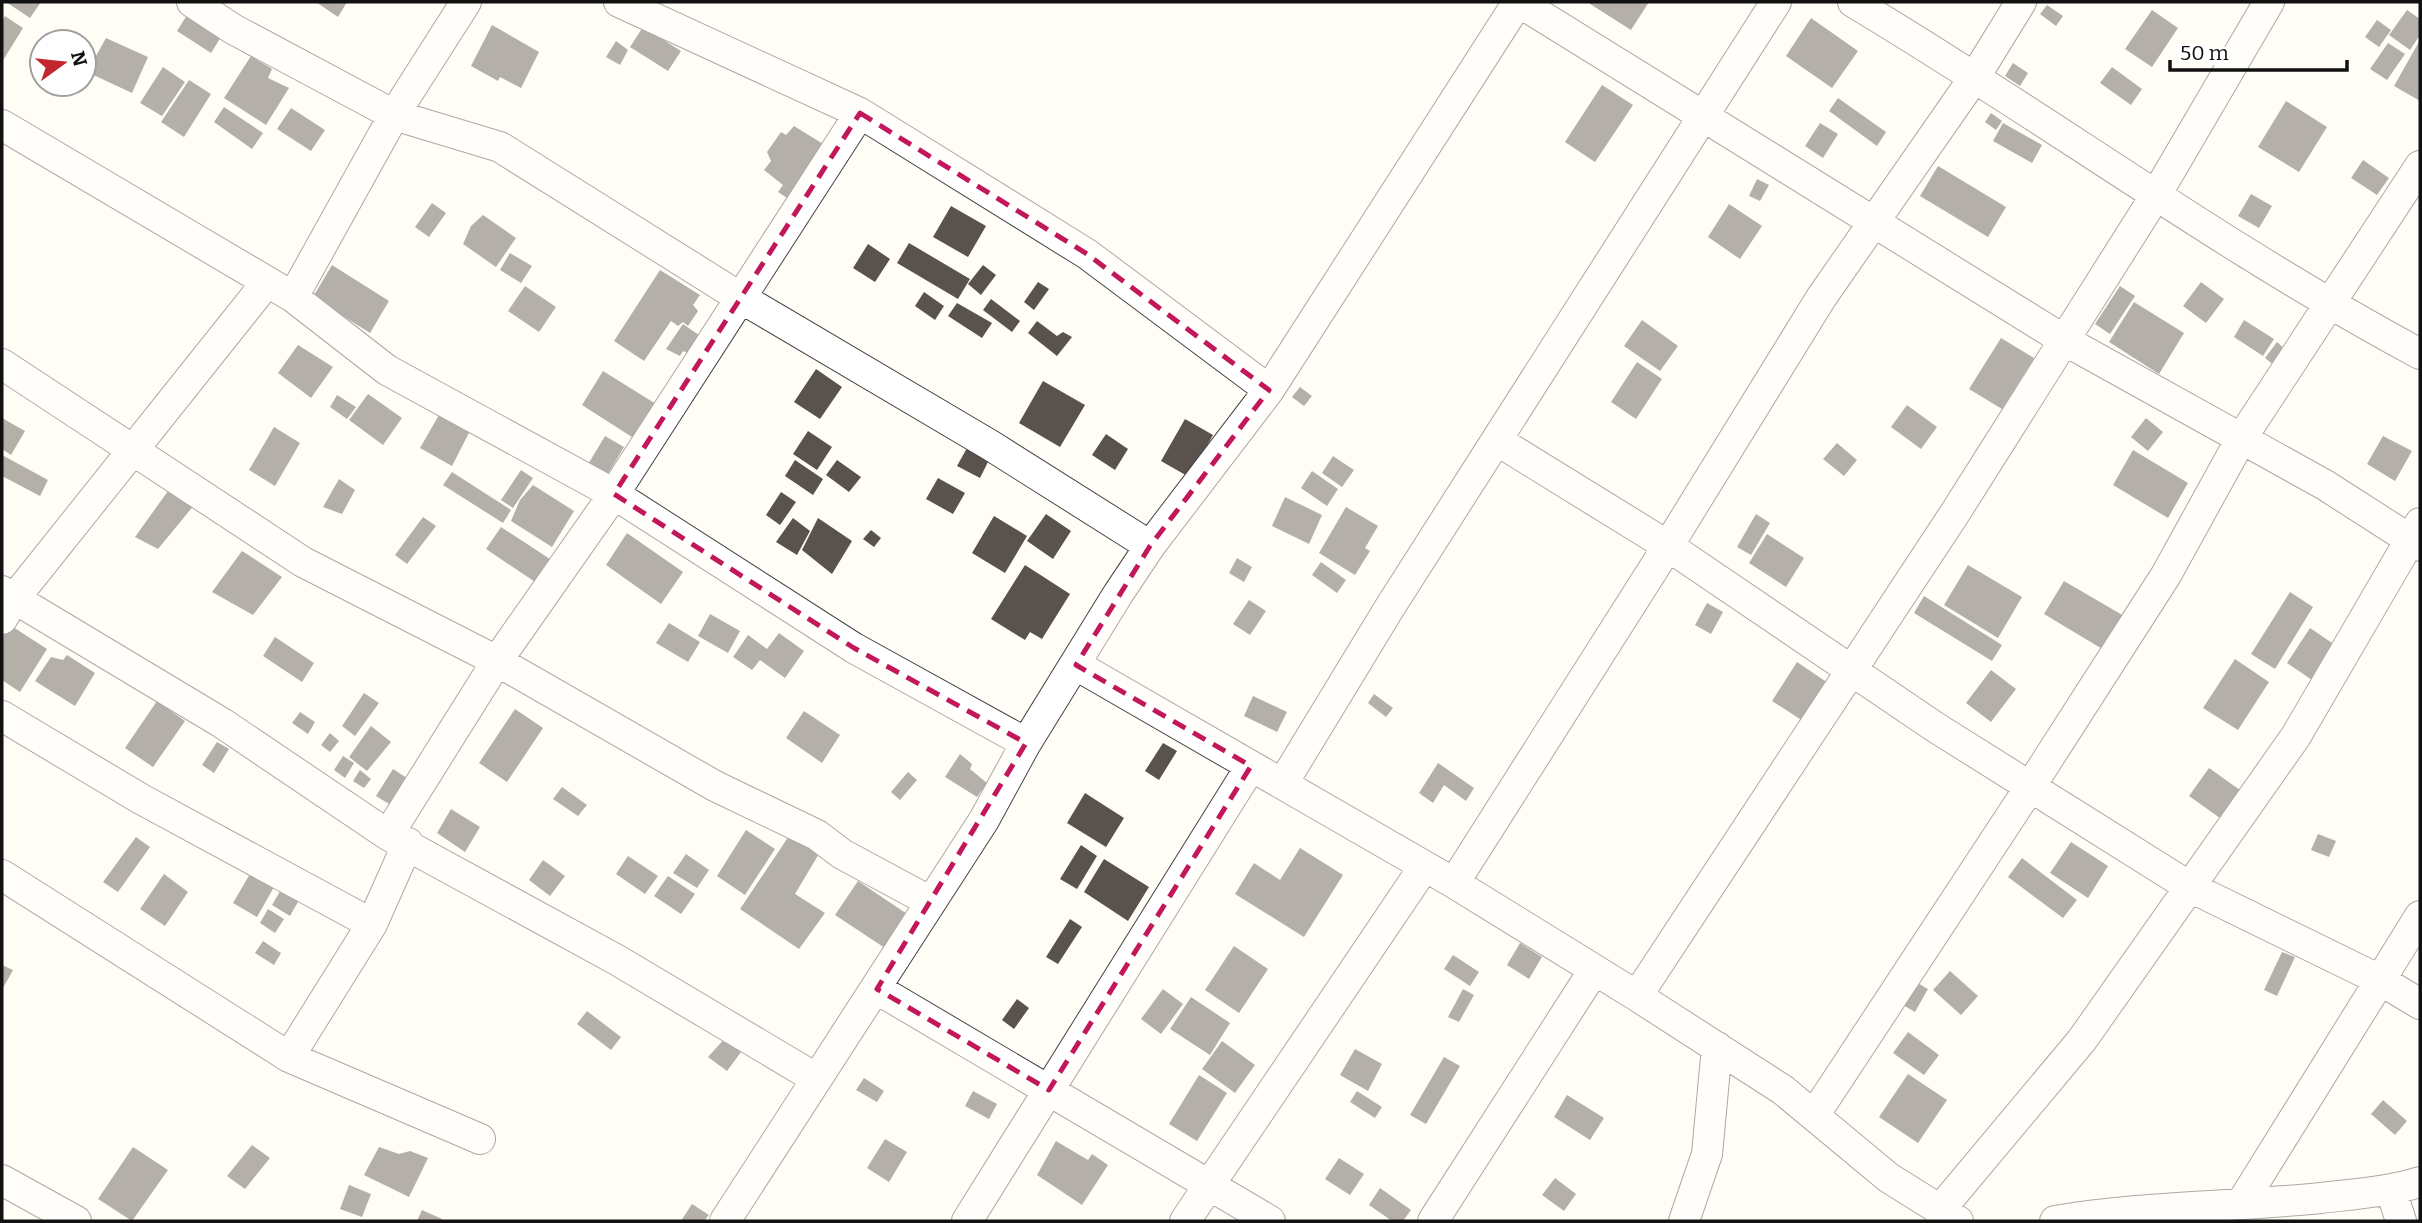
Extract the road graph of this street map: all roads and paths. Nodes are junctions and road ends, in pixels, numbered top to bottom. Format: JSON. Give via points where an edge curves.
{"nodes":[{"id":1,"x":192,"y":2,"type":"edge"},
{"id":2,"x":466,"y":2,"type":"edge"},
{"id":3,"x":619,"y":2,"type":"edge"},
{"id":4,"x":1518,"y":2,"type":"edge"},
{"id":5,"x":1776,"y":2,"type":"edge"},
{"id":6,"x":1853,"y":2,"type":"edge"},
{"id":7,"x":2021,"y":2,"type":"edge"},
{"id":8,"x":2269,"y":2,"type":"edge"},
{"id":9,"x":1976,"y":75,"type":"junction"},
{"id":10,"x":860,"y":113,"type":"junction"},
{"id":11,"x":394,"y":115,"type":"junction"},
{"id":12,"x":1704,"y":117,"type":"junction"},
{"id":13,"x":2,"y":125,"type":"edge"},
{"id":14,"x":2420,"y":166,"type":"edge"},
{"id":15,"x":2156,"y":195,"type":"junction"},
{"id":16,"x":1871,"y":222,"type":"junction"},
{"id":17,"x":267,"y":282,"type":"junction"},
{"id":18,"x":293,"y":297,"type":"junction"},
{"id":19,"x":741,"y":298,"type":"junction"},
{"id":20,"x":2327,"y":304,"type":"junction"},
{"id":21,"x":2064,"y":340,"type":"junction"},
{"id":22,"x":2420,"y":354,"type":"edge"},
{"id":23,"x":2,"y":364,"type":"edge"},
{"id":24,"x":1269,"y":390,"type":"junction"},
{"id":25,"x":2242,"y":439,"type":"junction"},
{"id":26,"x":1498,"y":441,"type":"junction"},
{"id":27,"x":134,"y":450,"type":"junction"},
{"id":28,"x":614,"y":494,"type":"junction"},
{"id":29,"x":2417,"y":536,"type":"edge"},
{"id":30,"x":1150,"y":546,"type":"junction"},
{"id":31,"x":1668,"y":546,"type":"junction"},
{"id":32,"x":6,"y":603,"type":"edge"},
{"id":33,"x":497,"y":661,"type":"junction"},
{"id":34,"x":1076,"y":665,"type":"junction"},
{"id":35,"x":1849,"y":672,"type":"junction"},
{"id":36,"x":2,"y":716,"type":"edge"},
{"id":37,"x":1026,"y":743,"type":"junction"},
{"id":38,"x":1251,"y":766,"type":"junction"},
{"id":39,"x":1283,"y":783,"type":"junction"},
{"id":40,"x":2030,"y":787,"type":"junction"},
{"id":41,"x":398,"y":839,"type":"junction"},
{"id":42,"x":1424,"y":867,"type":"junction"},
{"id":43,"x":2,"y":875,"type":"edge"},
{"id":44,"x":1454,"y":883,"type":"junction"},
{"id":45,"x":2190,"y":887,"type":"junction"},
{"id":46,"x":931,"y":902,"type":"junction"},
{"id":47,"x":2420,"y":916,"type":"edge"},
{"id":48,"x":372,"y":924,"type":"junction"},
{"id":49,"x":1594,"y":970,"type":"junction"},
{"id":50,"x":2380,"y":980,"type":"junction"},
{"id":51,"x":877,"y":989,"type":"junction"},
{"id":52,"x":1636,"y":996,"type":"junction"},
{"id":53,"x":2420,"y":1004,"type":"edge"},
{"id":54,"x":1717,"y":1047,"type":"junction"},
{"id":55,"x":289,"y":1057,"type":"junction"},
{"id":56,"x":817,"y":1079,"type":"junction"},
{"id":57,"x":1049,"y":1090,"type":"junction"},
{"id":58,"x":1815,"y":1114,"type":"junction"},
{"id":59,"x":480,"y":1139,"type":"dead end"},
{"id":60,"x":2420,"y":1182,"type":"edge"},
{"id":61,"x":3,"y":1183,"type":"edge"},
{"id":62,"x":1209,"y":1187,"type":"junction"},
{"id":63,"x":2391,"y":1190,"type":"junction"},
{"id":64,"x":2241,"y":1204,"type":"junction"},
{"id":65,"x":2294,"y":1211,"type":"edge"},
{"id":66,"x":2104,"y":1217,"type":"edge"},
{"id":67,"x":1937,"y":1218,"type":"edge"},
{"id":68,"x":76,"y":1221,"type":"edge"},
{"id":69,"x":725,"y":1221,"type":"edge"},
{"id":70,"x":967,"y":1221,"type":"edge"},
{"id":71,"x":1185,"y":1221,"type":"edge"},
{"id":72,"x":1269,"y":1221,"type":"edge"},
{"id":73,"x":1433,"y":1221,"type":"edge"},
{"id":74,"x":1684,"y":1221,"type":"edge"},
{"id":75,"x":2055,"y":1221,"type":"edge"},
{"id":76,"x":2402,"y":1221,"type":"edge"}],
"edges":[{"from":1,"to":11,"type":"street","via":[[233,29]]},
{"from":2,"to":11,"type":"street"},
{"from":3,"to":10,"type":"street"},
{"from":4,"to":12,"type":"street"},
{"from":4,"to":24,"type":"street"},
{"from":5,"to":12,"type":"street"},
{"from":6,"to":9,"type":"street"},
{"from":7,"to":9,"type":"street"},
{"from":8,"to":15,"type":"street"},
{"from":9,"to":15,"type":"street"},
{"from":9,"to":16,"type":"street"},
{"from":10,"to":19,"type":"street"},
{"from":10,"to":24,"type":"street","via":[[1087,254]]},
{"from":11,"to":18,"type":"street"},
{"from":11,"to":19,"type":"street","via":[[500,148]]},
{"from":12,"to":16,"type":"street"},
{"from":12,"to":26,"type":"street"},
{"from":13,"to":17,"type":"street"},
{"from":14,"to":20,"type":"street"},
{"from":15,"to":20,"type":"street"},
{"from":15,"to":21,"type":"street"},
{"from":16,"to":21,"type":"street"},
{"from":16,"to":31,"type":"street"},
{"from":17,"to":18,"type":"street"},
{"from":17,"to":27,"type":"street"},
{"from":18,"to":28,"type":"street","via":[[387,370]]},
{"from":19,"to":28,"type":"street"},
{"from":19,"to":30,"type":"street"},
{"from":20,"to":22,"type":"street"},
{"from":20,"to":25,"type":"street"},
{"from":21,"to":25,"type":"street"},
{"from":21,"to":35,"type":"street"},
{"from":23,"to":27,"type":"street"},
{"from":24,"to":30,"type":"street"},
{"from":25,"to":29,"type":"street"},
{"from":25,"to":40,"type":"street","via":[[2166,575]]},
{"from":26,"to":31,"type":"street"},
{"from":26,"to":39,"type":"street"},
{"from":27,"to":32,"type":"street"},
{"from":27,"to":33,"type":"street","via":[[303,562]]},
{"from":28,"to":33,"type":"street"},
{"from":28,"to":37,"type":"street","via":[[854,648]]},
{"from":29,"to":45,"type":"street","via":[[2296,736]]},
{"from":30,"to":34,"type":"street"},
{"from":31,"to":35,"type":"street"},
{"from":31,"to":44,"type":"street"},
{"from":32,"to":41,"type":"street","via":[[222,723]]},
{"from":33,"to":41,"type":"street"},
{"from":33,"to":46,"type":"street"},
{"from":34,"to":37,"type":"street"},
{"from":34,"to":38,"type":"street"},
{"from":35,"to":40,"type":"street"},
{"from":35,"to":52,"type":"street"},
{"from":36,"to":48,"type":"street","via":[[141,799]]},
{"from":37,"to":46,"type":"street"},
{"from":38,"to":39,"type":"street"},
{"from":38,"to":57,"type":"street"},
{"from":39,"to":42,"type":"street"},
{"from":40,"to":45,"type":"street"},
{"from":40,"to":58,"type":"street"},
{"from":41,"to":48,"type":"street"},
{"from":41,"to":56,"type":"street","via":[[617,960]]},
{"from":42,"to":44,"type":"street"},
{"from":42,"to":62,"type":"street"},
{"from":43,"to":55,"type":"street"},
{"from":44,"to":49,"type":"street"},
{"from":45,"to":50,"type":"street"},
{"from":45,"to":67,"type":"street","via":[[2082,1040]]},
{"from":46,"to":51,"type":"street"},
{"from":47,"to":50,"type":"street"},
{"from":48,"to":55,"type":"street"},
{"from":49,"to":52,"type":"street"},
{"from":49,"to":73,"type":"street"},
{"from":50,"to":53,"type":"street"},
{"from":50,"to":64,"type":"street"},
{"from":51,"to":56,"type":"street"},
{"from":51,"to":57,"type":"street"},
{"from":52,"to":54,"type":"street"},
{"from":54,"to":58,"type":"street"},
{"from":54,"to":74,"type":"street","via":[[1707,1154]]},
{"from":55,"to":59,"type":"street"},
{"from":56,"to":69,"type":"street"},
{"from":57,"to":62,"type":"street"},
{"from":57,"to":70,"type":"street"},
{"from":58,"to":67,"type":"street"},
{"from":60,"to":63,"type":"street"},
{"from":61,"to":68,"type":"street"},
{"from":62,"to":71,"type":"street"},
{"from":62,"to":72,"type":"street"},
{"from":63,"to":65,"type":"street"},
{"from":63,"to":76,"type":"street"},
{"from":64,"to":65,"type":"street"},
{"from":64,"to":66,"type":"street"},
{"from":66,"to":75,"type":"street"}]}
